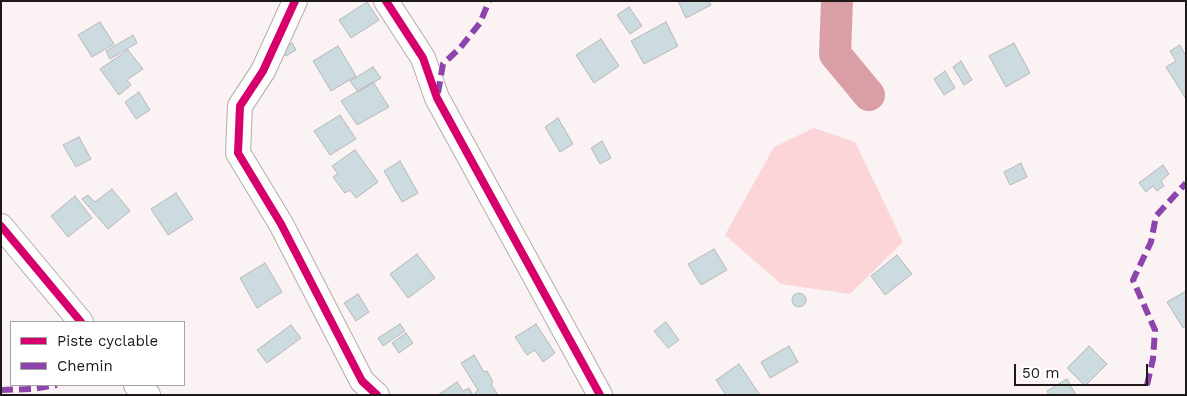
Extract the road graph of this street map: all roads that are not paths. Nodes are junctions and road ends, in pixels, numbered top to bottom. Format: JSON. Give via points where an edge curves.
{"nodes":[{"id":1,"x":295,"y":1,"type":"edge"},
{"id":2,"x":386,"y":1,"type":"edge"},
{"id":3,"x":1,"y":226,"type":"edge"},
{"id":4,"x":80,"y":321,"type":"edge"},
{"id":5,"x":137,"y":386,"type":"edge"},
{"id":6,"x":148,"y":395,"type":"edge"},
{"id":7,"x":377,"y":395,"type":"edge"},
{"id":8,"x":600,"y":395,"type":"edge"}],
"edges":[{"from":1,"to":7,"type":"street","via":[[263,71],[240,106],[238,153],[281,224],[362,381]]},
{"from":2,"to":8,"type":"street","via":[[424,58],[437,98]]},
{"from":3,"to":4,"type":"street"},
{"from":5,"to":6,"type":"street"}]}
